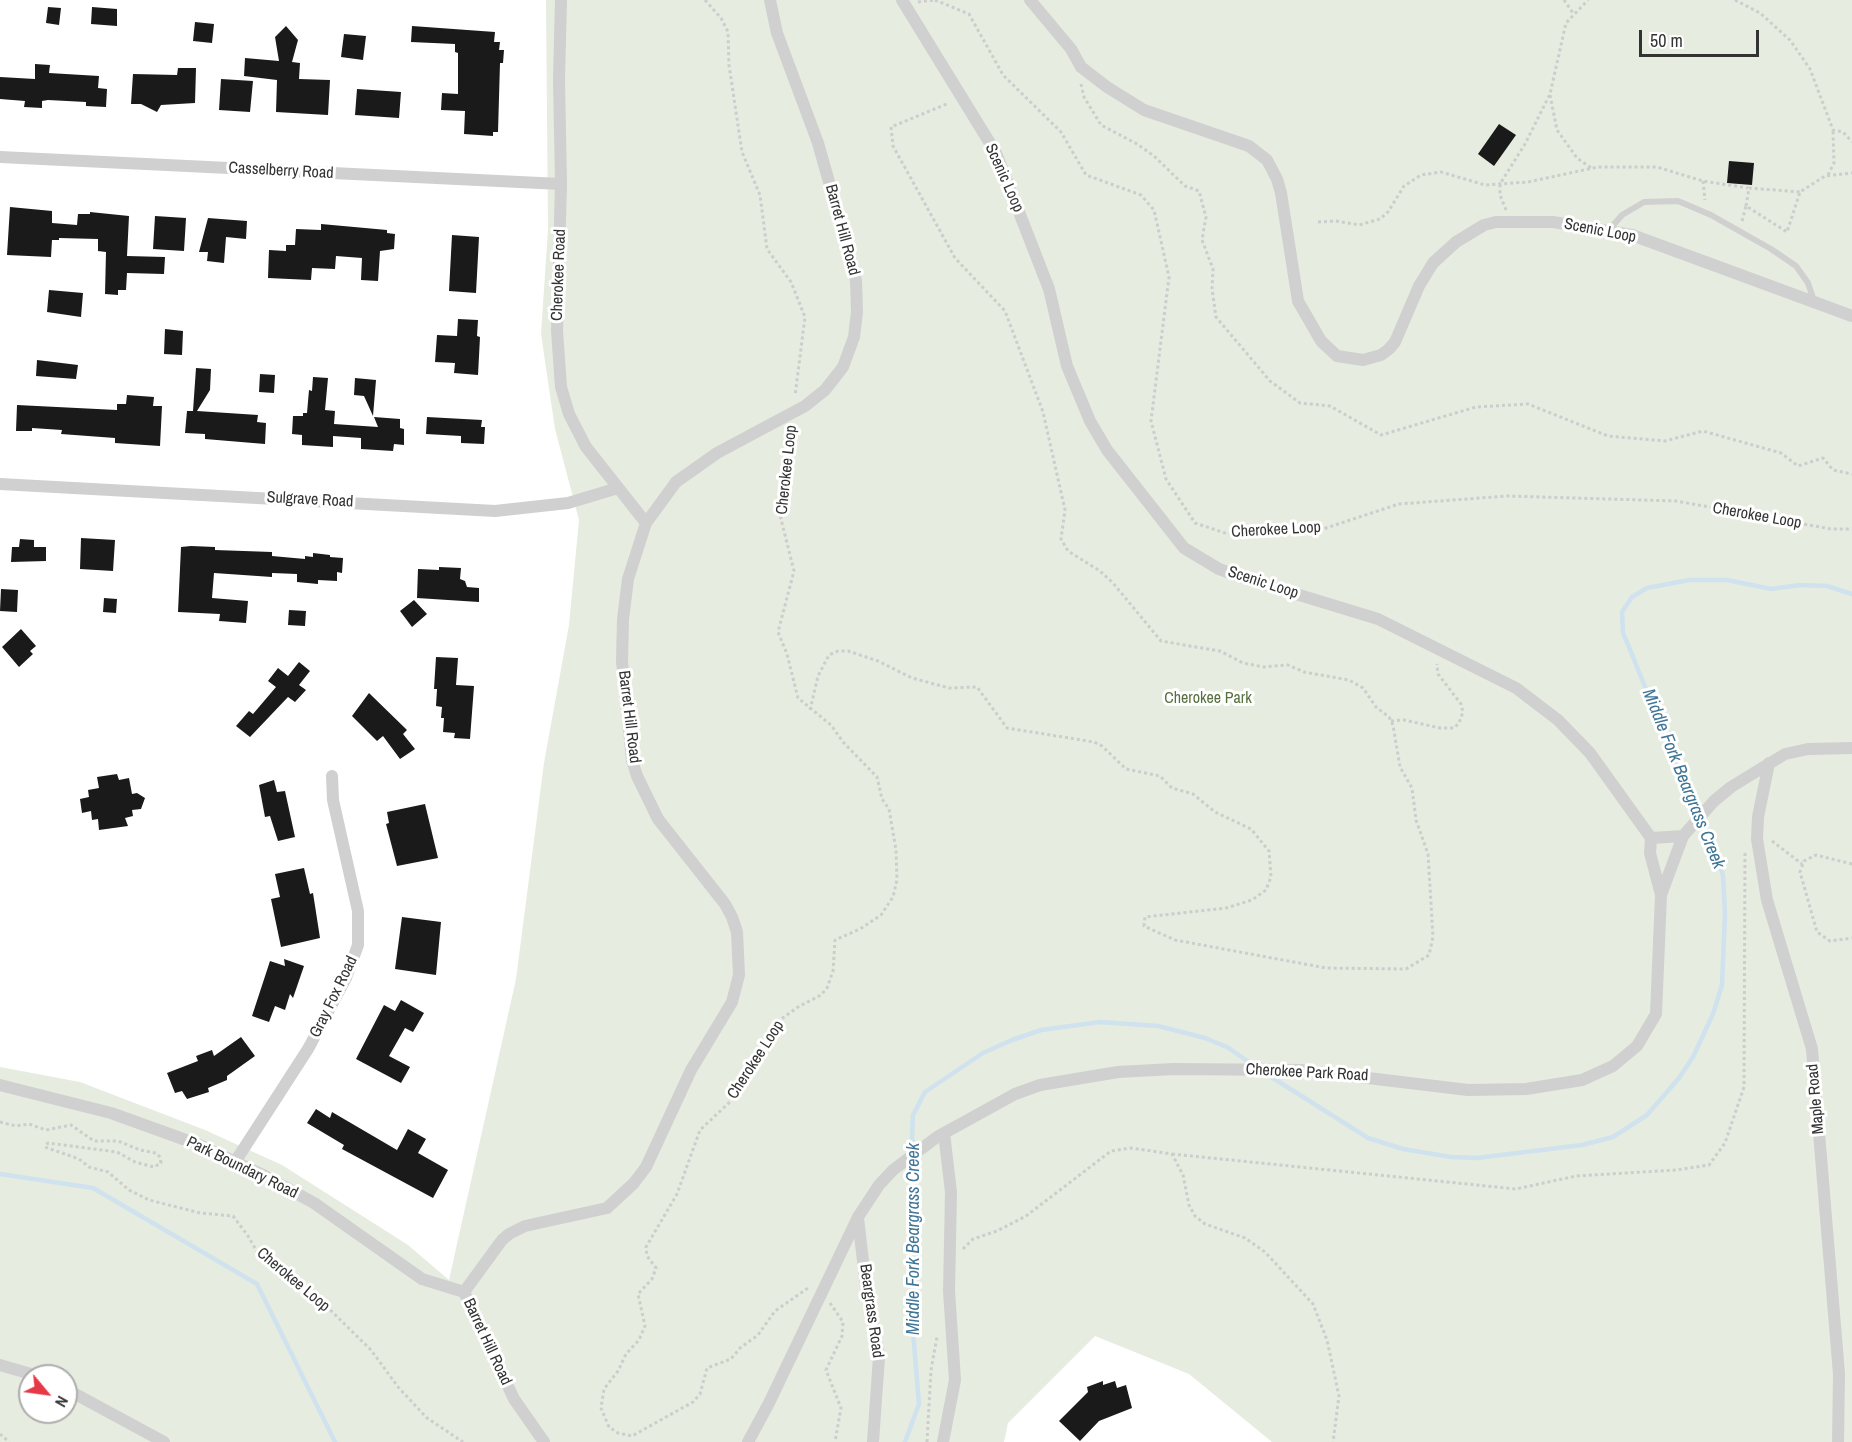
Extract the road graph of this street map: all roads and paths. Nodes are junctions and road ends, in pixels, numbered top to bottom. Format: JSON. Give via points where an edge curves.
{"nodes":[{"id":1,"x":561,"y":0,"type":"edge"},
{"id":2,"x":705,"y":0,"type":"edge"},
{"id":3,"x":770,"y":0,"type":"edge"},
{"id":4,"x":902,"y":0,"type":"edge"},
{"id":5,"x":934,"y":0,"type":"edge"},
{"id":6,"x":1030,"y":0,"type":"edge"},
{"id":7,"x":1564,"y":0,"type":"edge"},
{"id":8,"x":1588,"y":0,"type":"edge"},
{"id":9,"x":1735,"y":0,"type":"edge"},
{"id":10,"x":1573,"y":14,"type":"junction"},
{"id":11,"x":1550,"y":94,"type":"junction"},
{"id":12,"x":961,"y":98,"type":"junction"},
{"id":13,"x":1833,"y":130,"type":"junction"},
{"id":14,"x":1852,"y":142,"type":"edge"},
{"id":15,"x":0,"y":157,"type":"edge"},
{"id":16,"x":1592,"y":168,"type":"junction"},
{"id":17,"x":1852,"y":173,"type":"edge"},
{"id":18,"x":1828,"y":175,"type":"junction"},
{"id":19,"x":1703,"y":181,"type":"junction"},
{"id":20,"x":561,"y":184,"type":"junction"},
{"id":21,"x":1500,"y":184,"type":"junction"},
{"id":22,"x":1748,"y":188,"type":"dead end"},
{"id":23,"x":1800,"y":192,"type":"junction"},
{"id":24,"x":1746,"y":206,"type":"junction"},
{"id":25,"x":1703,"y":212,"type":"junction"},
{"id":26,"x":1509,"y":221,"type":"junction"},
{"id":27,"x":1318,"y":222,"type":"dead end"},
{"id":28,"x":1737,"y":230,"type":"junction"},
{"id":29,"x":1608,"y":231,"type":"junction"},
{"id":30,"x":1815,"y":304,"type":"junction"},
{"id":31,"x":1852,"y":316,"type":"edge"},
{"id":32,"x":793,"y":411,"type":"junction"},
{"id":33,"x":0,"y":484,"type":"edge"},
{"id":34,"x":618,"y":488,"type":"junction"},
{"id":35,"x":645,"y":523,"type":"junction"},
{"id":36,"x":1852,"y":529,"type":"edge"},
{"id":37,"x":1444,"y":650,"type":"junction"},
{"id":38,"x":810,"y":710,"type":"junction"},
{"id":39,"x":1391,"y":721,"type":"junction"},
{"id":40,"x":1852,"y":748,"type":"edge"},
{"id":41,"x":1769,"y":763,"type":"junction"},
{"id":42,"x":332,"y":776,"type":"dead end"},
{"id":43,"x":1683,"y":836,"type":"junction"},
{"id":44,"x":1651,"y":838,"type":"junction"},
{"id":45,"x":1757,"y":839,"type":"junction"},
{"id":46,"x":1802,"y":864,"type":"junction"},
{"id":47,"x":1852,"y":864,"type":"edge"},
{"id":48,"x":1661,"y":895,"type":"junction"},
{"id":49,"x":1852,"y":938,"type":"edge"},
{"id":50,"x":0,"y":1085,"type":"edge"},
{"id":51,"x":0,"y":1122,"type":"edge"},
{"id":52,"x":940,"y":1135,"type":"junction"},
{"id":53,"x":1172,"y":1154,"type":"junction"},
{"id":54,"x":235,"y":1162,"type":"junction"},
{"id":55,"x":858,"y":1217,"type":"junction"},
{"id":56,"x":949,"y":1266,"type":"junction"},
{"id":57,"x":464,"y":1292,"type":"junction"},
{"id":58,"x":820,"y":1294,"type":"junction"},
{"id":59,"x":938,"y":1332,"type":"dead end"},
{"id":60,"x":0,"y":1365,"type":"edge"},
{"id":61,"x":18,"y":1370,"type":"edge"},
{"id":62,"x":78,"y":1395,"type":"edge"},
{"id":63,"x":0,"y":1434,"type":"edge"},
{"id":64,"x":9,"y":1442,"type":"edge"},
{"id":65,"x":164,"y":1442,"type":"edge"},
{"id":66,"x":463,"y":1442,"type":"edge"},
{"id":67,"x":544,"y":1442,"type":"edge"},
{"id":68,"x":748,"y":1442,"type":"edge"},
{"id":69,"x":835,"y":1442,"type":"edge"},
{"id":70,"x":873,"y":1442,"type":"edge"},
{"id":71,"x":927,"y":1442,"type":"edge"},
{"id":72,"x":943,"y":1442,"type":"edge"},
{"id":73,"x":1333,"y":1442,"type":"edge"},
{"id":74,"x":1838,"y":1442,"type":"edge"}],
"edges":[{"from":1,"to":20,"type":"street","name":"Cherokee Road"},
{"from":2,"to":32,"type":"path","name":"Cherokee Loop","via":[[728,32],[742,152],[760,195],[767,249],[791,282],[804,317]]},
{"from":3,"to":32,"type":"street","name":"Barret Hill Road","via":[[777,33],[818,143],[856,281],[854,337],[843,367],[825,390]]},
{"from":4,"to":12,"type":"street","name":"Scenic Loop"},
{"from":5,"to":36,"type":"path","name":"Cherokee Loop","via":[[969,14],[1003,75],[1061,132],[1086,175],[1141,195],[1154,210],[1169,277],[1151,421],[1166,479],[1196,523],[1228,534],[1323,529],[1399,504],[1508,496],[1676,501],[1831,529]]},
{"from":6,"to":26,"type":"street","name":"Scenic Loop","via":[[1081,67],[1107,87],[1144,110],[1249,146],[1267,160],[1281,193],[1298,302],[1321,341],[1337,356],[1363,360],[1389,349],[1425,274],[1440,255],[1484,225]]},
{"from":7,"to":10,"type":"path"},
{"from":8,"to":10,"type":"path"},
{"from":9,"to":13,"type":"path","via":[[1776,25],[1796,47],[1810,69]]},
{"from":10,"to":11,"type":"path","via":[[1561,40]]},
{"from":11,"to":16,"type":"path","via":[[1557,130],[1577,158]]},
{"from":11,"to":21,"type":"path"},
{"from":12,"to":37,"type":"street","name":"Scenic Loop","via":[[996,153],[1037,254],[1050,289],[1067,366],[1090,421],[1107,450],[1178,541],[1192,554],[1219,568],[1360,612]]},
{"from":12,"to":39,"type":"path","via":[[891,127],[893,146],[955,258],[1005,311],[1043,412],[1065,510],[1061,539],[1068,550],[1100,571],[1161,641],[1220,651],[1244,663],[1288,665],[1349,680],[1363,688]]},
{"from":13,"to":14,"type":"path","via":[[1843,132]]},
{"from":13,"to":18,"type":"path","via":[[1834,163]]},
{"from":15,"to":20,"type":"street","name":"Casselberry Road"},
{"from":16,"to":19,"type":"path","via":[[1657,166]]},
{"from":16,"to":21,"type":"path"},
{"from":17,"to":18,"type":"path"},
{"from":18,"to":23,"type":"path"},
{"from":19,"to":22,"type":"path"},
{"from":19,"to":25,"type":"path"},
{"from":20,"to":34,"type":"street","name":"Cherokee Road","via":[[557,331],[561,387],[586,447]]},
{"from":21,"to":26,"type":"path"},
{"from":21,"to":27,"type":"path","via":[[1485,185],[1441,172],[1428,173],[1404,186],[1380,219],[1359,225]]},
{"from":23,"to":24,"type":"path","via":[[1749,188]]},
{"from":23,"to":24,"type":"path","via":[[1787,232]]},
{"from":24,"to":28,"type":"path"},
{"from":25,"to":28,"type":"lane"},
{"from":25,"to":29,"type":"lane","via":[[1677,201],[1644,202],[1622,215]]},
{"from":26,"to":29,"type":"street","name":"Scenic Loop","via":[[1553,222]]},
{"from":28,"to":30,"type":"lane","via":[[1796,266],[1808,283]]},
{"from":29,"to":30,"type":"street","name":"Scenic Loop","via":[[1632,235]]},
{"from":30,"to":31,"type":"street","name":"Scenic Loop"},
{"from":32,"to":35,"type":"street","name":"Barret Hill Road","via":[[689,471]]},
{"from":32,"to":38,"type":"path","name":"Cherokee Loop","via":[[780,515],[794,571],[778,632],[787,654],[794,692]]},
{"from":33,"to":34,"type":"street","name":"Sulgrave Road","via":[[495,511],[568,503]]},
{"from":34,"to":35,"type":"street","name":"Cherokee Road"},
{"from":35,"to":57,"type":"street","name":"Barret Hill Road","via":[[628,579],[623,619],[622,661],[632,760],[658,819],[732,917],[741,961],[736,989],[691,1070],[646,1167],[634,1183],[607,1208],[525,1226],[509,1234]]},
{"from":37,"to":39,"type":"path","via":[[1436,669],[1461,704],[1459,723],[1454,728],[1440,728]]},
{"from":37,"to":44,"type":"street","name":"Scenic Loop","via":[[1516,688],[1558,720],[1590,753]]},
{"from":38,"to":39,"type":"path","via":[[818,676],[829,655],[838,651],[878,661],[912,678],[949,688],[977,687],[1007,728],[1094,742],[1126,769],[1160,776],[1172,788],[1192,794],[1215,812],[1251,829],[1269,851],[1266,890],[1252,900],[1226,909],[1145,917],[1144,926],[1175,940],[1326,968],[1406,969],[1429,955],[1433,937],[1428,854],[1416,820],[1412,788],[1400,767]]},
{"from":38,"to":58,"type":"path","name":"Cherokee Loop","via":[[831,725],[877,777],[882,799],[889,809],[896,850],[893,897],[875,920],[834,940],[833,971],[827,988],[780,1020],[732,1100],[700,1130],[677,1194],[646,1247],[646,1256],[656,1268],[638,1294],[645,1330],[604,1389],[601,1408],[609,1427],[632,1436],[693,1402],[700,1394],[709,1366],[731,1359],[758,1335],[775,1311],[804,1291],[811,1288]]},
{"from":40,"to":41,"type":"street","via":[[1808,749],[1785,754]]},
{"from":41,"to":43,"type":"street","via":[[1714,801]]},
{"from":41,"to":45,"type":"street","name":"Maple Road"},
{"from":42,"to":54,"type":"street","name":"Gray Fox Road","via":[[333,800],[358,911],[358,945],[346,978],[308,1049]]},
{"from":43,"to":44,"type":"street"},
{"from":43,"to":48,"type":"street","name":"Cherokee Park Road"},
{"from":44,"to":48,"type":"street","name":"Cherokee Park Road","via":[[1650,853]]},
{"from":45,"to":46,"type":"path","via":[[1777,843]]},
{"from":45,"to":53,"type":"path","via":[[1745,848],[1743,862],[1744,1087],[1725,1143],[1709,1165],[1576,1176],[1516,1188]]},
{"from":45,"to":74,"type":"street","name":"Maple Road","via":[[1767,900],[1812,1048],[1839,1374]]},
{"from":46,"to":47,"type":"path","via":[[1816,855]]},
{"from":46,"to":49,"type":"path","via":[[1801,876],[1817,932],[1830,941]]},
{"from":48,"to":52,"type":"street","name":"Cherokee Park Road","via":[[1656,1014],[1636,1046],[1613,1066],[1582,1080],[1526,1089],[1468,1090],[1300,1070],[1118,1072],[1040,1085]]},
{"from":50,"to":54,"type":"street","name":"Park Boundary Road","via":[[111,1113]]},
{"from":51,"to":66,"type":"path","name":"Cherokee Loop","via":[[46,1130],[71,1125],[94,1142],[118,1141],[156,1153],[161,1163],[154,1167],[117,1152],[48,1143],[45,1147],[108,1172],[129,1190],[149,1200],[200,1213],[233,1216],[259,1255],[288,1280],[317,1297],[371,1350],[427,1418]]},
{"from":52,"to":55,"type":"street","name":"Cherokee Park Road","via":[[893,1170]]},
{"from":52,"to":56,"type":"street","via":[[951,1192]]},
{"from":53,"to":56,"type":"path","via":[[1131,1148],[1111,1151],[1026,1215],[967,1244]]},
{"from":53,"to":73,"type":"path","via":[[1183,1175],[1195,1216],[1266,1252],[1313,1304],[1327,1340],[1339,1396]]},
{"from":54,"to":57,"type":"street","name":"Park Boundary Road","via":[[314,1203],[422,1279]]},
{"from":55,"to":58,"type":"street"},
{"from":55,"to":70,"type":"street","name":"Beargrass Road","via":[[879,1356]]},
{"from":56,"to":72,"type":"street","via":[[955,1380]]},
{"from":57,"to":67,"type":"street","name":"Barret Hill Road","via":[[514,1400]]},
{"from":58,"to":68,"type":"street"},
{"from":58,"to":69,"type":"path","via":[[836,1308],[843,1322],[842,1336],[826,1370],[841,1407]]},
{"from":59,"to":71,"type":"path","via":[[931,1370]]},
{"from":60,"to":61,"type":"street"},
{"from":62,"to":65,"type":"street"},
{"from":63,"to":64,"type":"path"}]}
